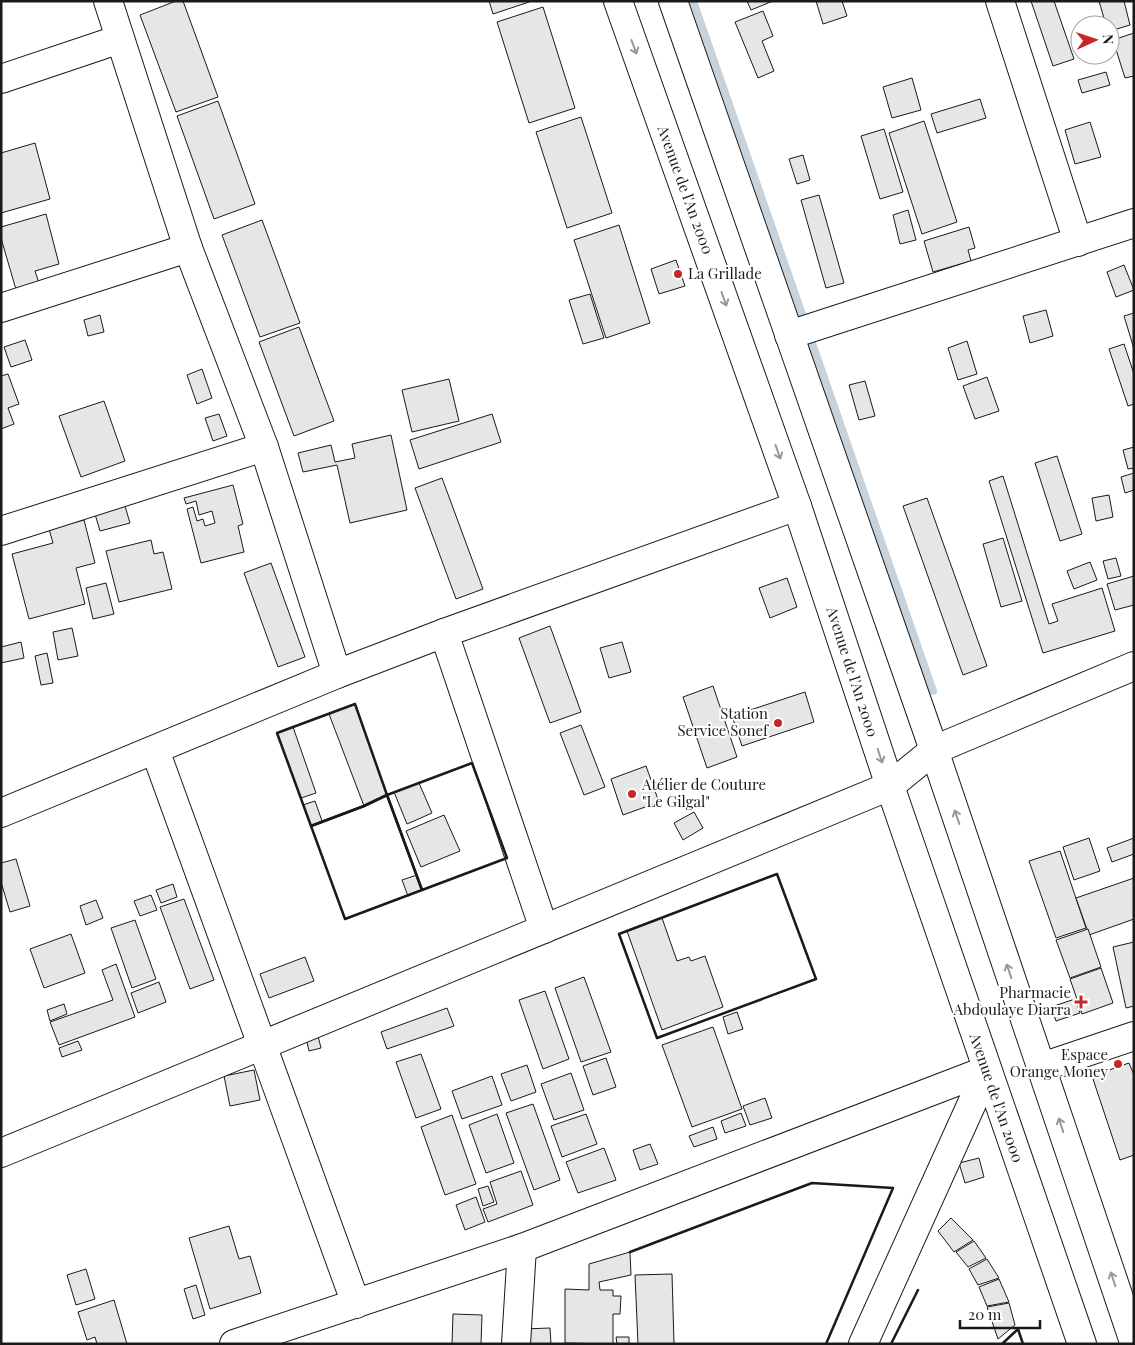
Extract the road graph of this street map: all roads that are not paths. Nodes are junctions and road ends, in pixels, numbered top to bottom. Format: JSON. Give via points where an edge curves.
{"nodes":[{"id":1,"x":108,"y":1,"type":"edge"},
{"id":2,"x":618,"y":1,"type":"edge"},
{"id":3,"x":673,"y":1,"type":"edge"},
{"id":4,"x":1000,"y":1,"type":"edge"},
{"id":5,"x":120,"y":39,"type":"junction"},
{"id":6,"x":1,"y":79,"type":"edge"},
{"id":7,"x":1134,"y":223,"type":"edge"},
{"id":8,"x":1078,"y":242,"type":"junction"},
{"id":9,"x":188,"y":248,"type":"junction"},
{"id":10,"x":1,"y":308,"type":"edge"},
{"id":11,"x":789,"y":335,"type":"junction"},
{"id":12,"x":264,"y":447,"type":"junction"},
{"id":13,"x":797,"y":506,"type":"junction"},
{"id":14,"x":1,"y":531,"type":"edge"},
{"id":15,"x":444,"y":633,"type":"junction"},
{"id":16,"x":1134,"y":666,"type":"edge"},
{"id":17,"x":337,"y":674,"type":"junction"},
{"id":18,"x":155,"y":750,"type":"junction"},
{"id":19,"x":934,"y":750,"type":"junction"},
{"id":20,"x":890,"y":786,"type":"junction"},
{"id":21,"x":1,"y":812,"type":"edge"},
{"id":22,"x":544,"y":929,"type":"junction"},
{"id":23,"x":1134,"y":1036,"type":"edge"},
{"id":24,"x":262,"y":1045,"type":"junction"},
{"id":25,"x":1042,"y":1067,"type":"junction"},
{"id":26,"x":987,"y":1070,"type":"junction"},
{"id":27,"x":1,"y":1153,"type":"edge"},
{"id":28,"x":522,"y":1248,"type":"junction"},
{"id":29,"x":356,"y":1304,"type":"junction"},
{"id":30,"x":1134,"y":1342,"type":"edge"},
{"id":31,"x":234,"y":1344,"type":"edge"},
{"id":32,"x":516,"y":1344,"type":"edge"},
{"id":33,"x":862,"y":1344,"type":"edge"},
{"id":34,"x":1082,"y":1344,"type":"edge"}],
"edges":[{"from":1,"to":5,"type":"street"},
{"from":2,"to":13,"type":"street","name":"Avenue de l'An 2000","one_way":true},
{"from":3,"to":11,"type":"street"},
{"from":4,"to":8,"type":"street"},
{"from":5,"to":6,"type":"street"},
{"from":5,"to":9,"type":"street"},
{"from":7,"to":8,"type":"street"},
{"from":8,"to":11,"type":"street"},
{"from":9,"to":10,"type":"street"},
{"from":9,"to":12,"type":"street"},
{"from":11,"to":19,"type":"street"},
{"from":12,"to":14,"type":"street"},
{"from":12,"to":17,"type":"street"},
{"from":13,"to":15,"type":"street"},
{"from":13,"to":20,"type":"street","name":"Avenue de l'An 2000","one_way":true},
{"from":15,"to":17,"type":"street"},
{"from":15,"to":22,"type":"street"},
{"from":16,"to":19,"type":"street"},
{"from":17,"to":18,"type":"street"},
{"from":18,"to":21,"type":"street"},
{"from":18,"to":24,"type":"street"},
{"from":19,"to":20,"type":"street"},
{"from":25,"to":19,"type":"street","one_way":true},
{"from":20,"to":22,"type":"street"},
{"from":20,"to":26,"type":"street","name":"Avenue de l'An 2000"},
{"from":22,"to":24,"type":"street"},
{"from":23,"to":25,"type":"street"},
{"from":24,"to":27,"type":"street"},
{"from":24,"to":29,"type":"street"},
{"from":30,"to":25,"type":"street","one_way":true},
{"from":26,"to":28,"type":"street"},
{"from":26,"to":33,"type":"street"},
{"from":26,"to":34,"type":"street","name":"Avenue de l'An 2000"},
{"from":28,"to":29,"type":"street"},
{"from":28,"to":32,"type":"street"},
{"from":29,"to":31,"type":"street"}]}
